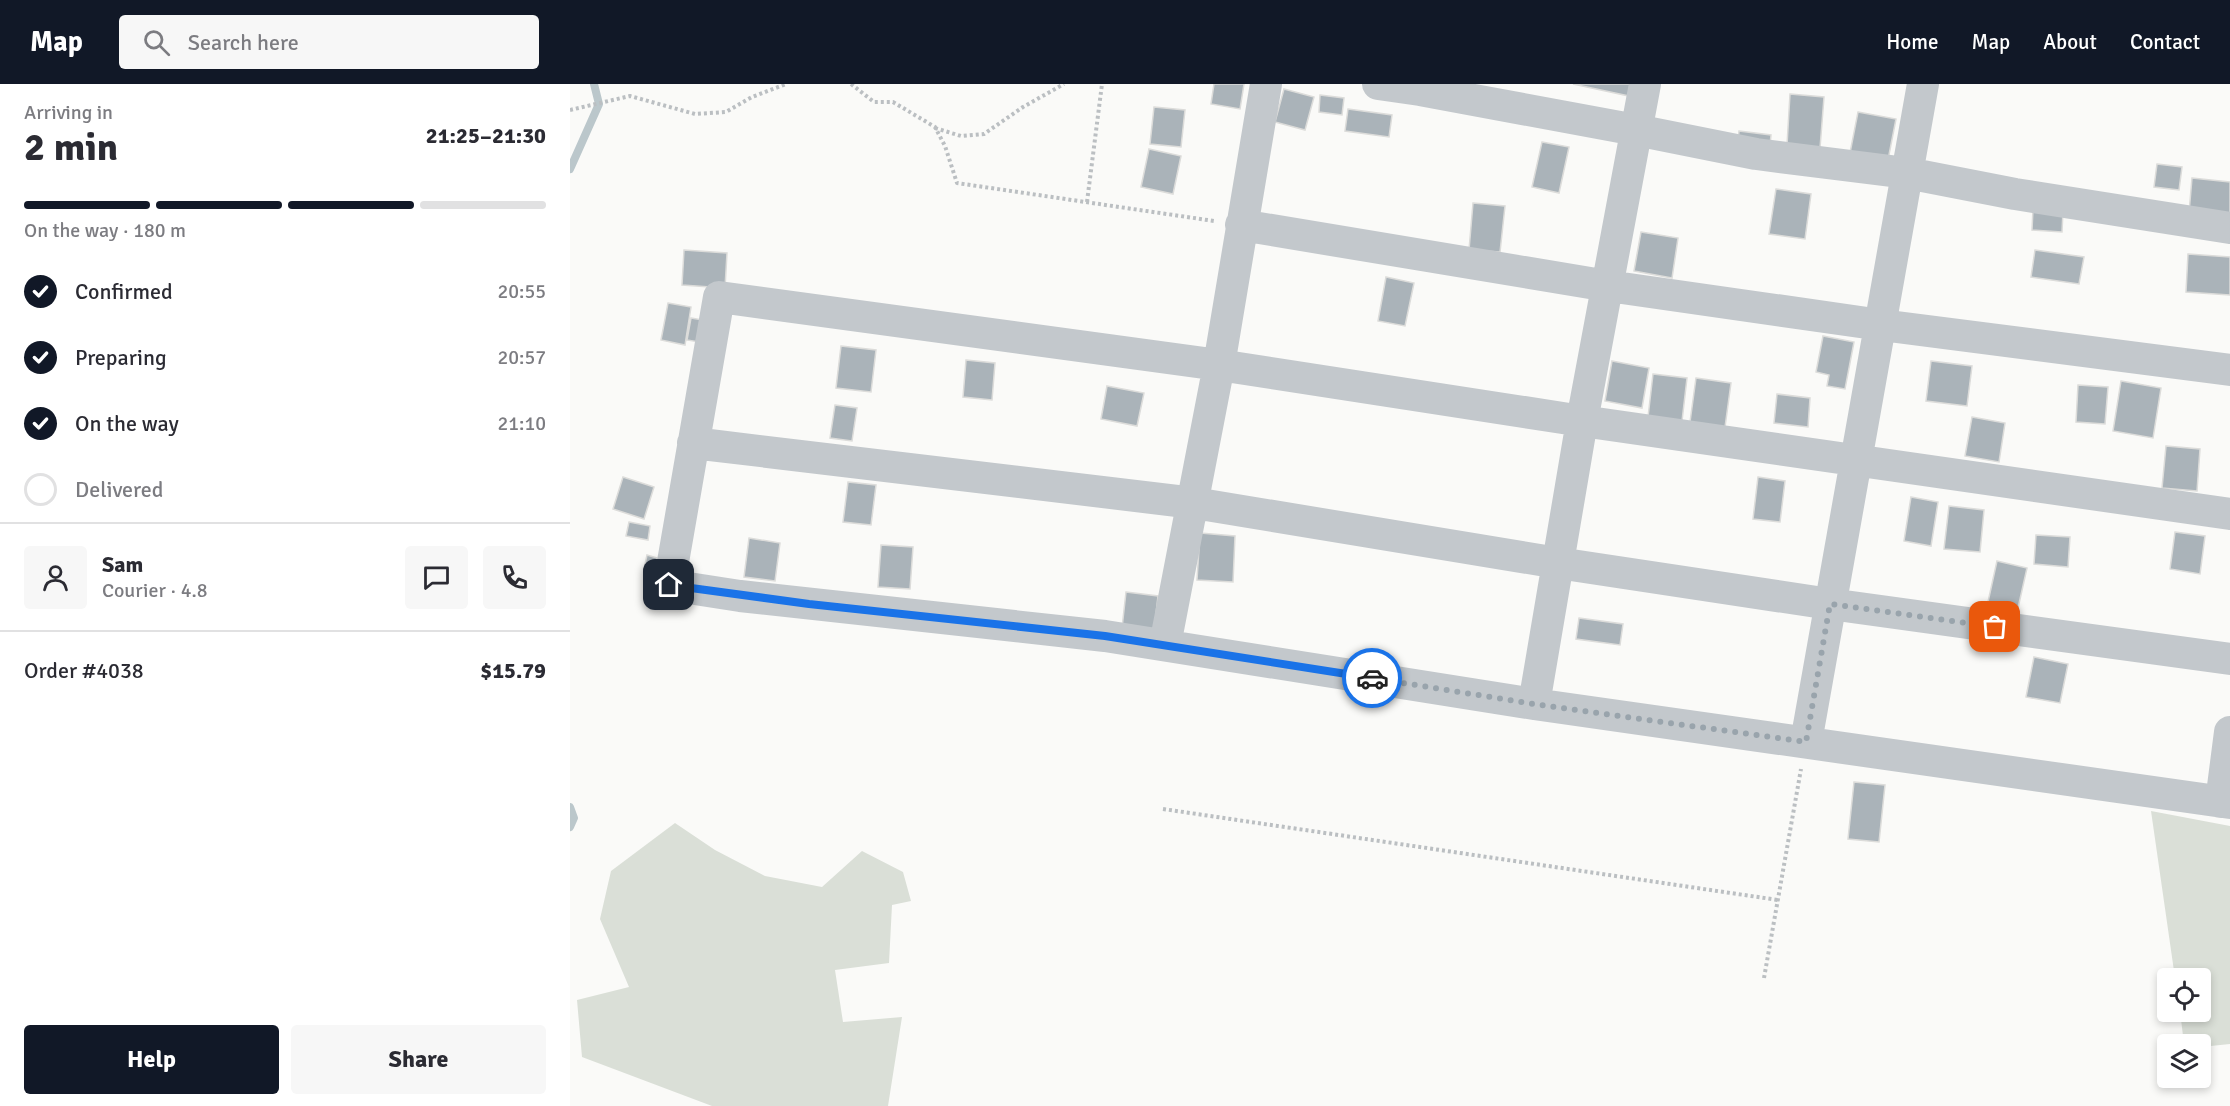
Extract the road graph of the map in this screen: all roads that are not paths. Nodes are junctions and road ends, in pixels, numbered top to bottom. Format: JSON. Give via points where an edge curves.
{"nodes":[{"id":1,"x":1266,"y":84,"type":"edge"},
{"id":2,"x":1378,"y":84,"type":"edge"},
{"id":3,"x":1645,"y":84,"type":"edge"},
{"id":4,"x":1923,"y":84,"type":"edge"},
{"id":5,"x":1420,"y":87,"type":"edge"},
{"id":6,"x":1636,"y":130,"type":"junction"},
{"id":7,"x":1907,"y":173,"type":"junction"},
{"id":8,"x":1241,"y":225,"type":"junction"},
{"id":9,"x":2230,"y":228,"type":"edge"},
{"id":10,"x":1608,"y":286,"type":"junction"},
{"id":11,"x":1881,"y":325,"type":"junction"},
{"id":12,"x":1219,"y":365,"type":"junction"},
{"id":13,"x":2230,"y":370,"type":"edge"},
{"id":14,"x":1582,"y":421,"type":"junction"},
{"id":15,"x":693,"y":443,"type":"junction"},
{"id":16,"x":1854,"y":459,"type":"junction"},
{"id":17,"x":1194,"y":503,"type":"junction"},
{"id":18,"x":2230,"y":514,"type":"edge"},
{"id":19,"x":1558,"y":562,"type":"junction"},
{"id":20,"x":1830,"y":604,"type":"junction"},
{"id":21,"x":1165,"y":645,"type":"junction"},
{"id":22,"x":2230,"y":659,"type":"edge"},
{"id":23,"x":1534,"y":704,"type":"junction"},
{"id":24,"x":2230,"y":732,"type":"edge"},
{"id":25,"x":1806,"y":742,"type":"junction"},
{"id":26,"x":2226,"y":802,"type":"edge"}],
"edges":[{"from":1,"to":8,"type":"street"},
{"from":2,"to":5,"type":"street"},
{"from":3,"to":6,"type":"street"},
{"from":4,"to":7,"type":"street"},
{"from":5,"to":6,"type":"street"},
{"from":6,"to":7,"type":"street","via":[[1756,154]]},
{"from":6,"to":10,"type":"street"},
{"from":7,"to":9,"type":"street"},
{"from":7,"to":11,"type":"street"},
{"from":8,"to":10,"type":"street"},
{"from":8,"to":12,"type":"street"},
{"from":10,"to":11,"type":"street"},
{"from":10,"to":14,"type":"street"},
{"from":11,"to":13,"type":"street"},
{"from":11,"to":16,"type":"street"},
{"from":12,"to":14,"type":"street"},
{"from":12,"to":15,"type":"street","via":[[718,297]]},
{"from":12,"to":17,"type":"street"},
{"from":14,"to":16,"type":"street"},
{"from":14,"to":19,"type":"street"},
{"from":15,"to":17,"type":"street"},
{"from":15,"to":21,"type":"street","via":[[669,585]]},
{"from":16,"to":18,"type":"street"},
{"from":16,"to":20,"type":"street"},
{"from":17,"to":19,"type":"street"},
{"from":17,"to":21,"type":"street"},
{"from":19,"to":20,"type":"street"},
{"from":19,"to":23,"type":"street"},
{"from":20,"to":22,"type":"street"},
{"from":20,"to":25,"type":"street"},
{"from":21,"to":23,"type":"street"},
{"from":23,"to":25,"type":"street"},
{"from":24,"to":26,"type":"street"},
{"from":25,"to":26,"type":"street"}]}
